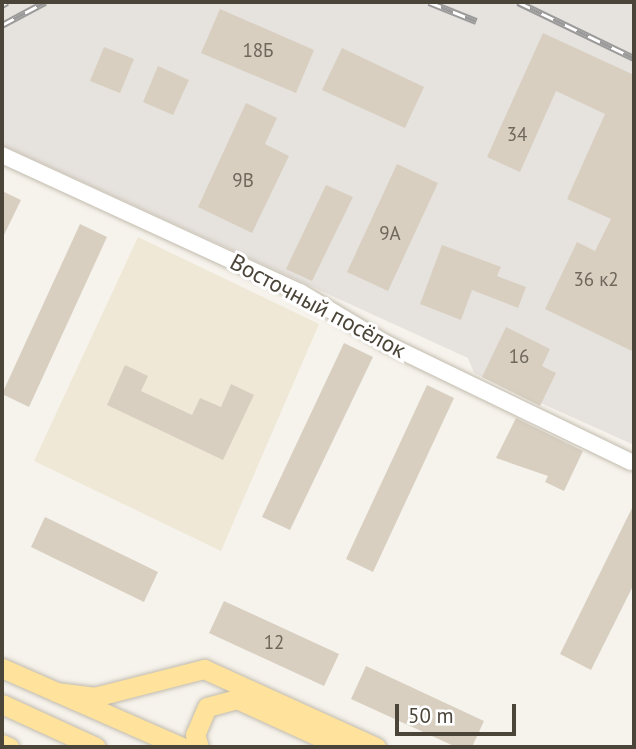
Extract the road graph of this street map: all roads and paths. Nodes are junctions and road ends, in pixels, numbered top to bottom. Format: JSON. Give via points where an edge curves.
{"nodes":[{"id":1,"x":2,"y":155,"type":"edge"},
{"id":2,"x":631,"y":462,"type":"dead end"},
{"id":3,"x":2,"y":668,"type":"edge"},
{"id":4,"x":56,"y":692,"type":"junction"},
{"id":5,"x":2,"y":704,"type":"edge"},
{"id":6,"x":2,"y":744,"type":"edge"},
{"id":7,"x":9,"y":747,"type":"edge"},
{"id":8,"x":96,"y":747,"type":"edge"},
{"id":9,"x":182,"y":747,"type":"edge"},
{"id":10,"x":199,"y":747,"type":"edge"},
{"id":11,"x":342,"y":747,"type":"edge"},
{"id":12,"x":376,"y":747,"type":"edge"}],
"edges":[{"from":1,"to":2,"type":"street","name":"Восточный посёлок","via":[[300,292],[387,344]]},
{"from":3,"to":4,"type":"main road"},
{"from":4,"to":9,"type":"main road"},
{"from":4,"to":12,"type":"main road","via":[[93,697],[204,669]]},
{"from":5,"to":8,"type":"main road"},
{"from":6,"to":7,"type":"main road"},
{"from":10,"to":11,"type":"main road","via":[[199,720],[222,699],[275,715]]}]}
